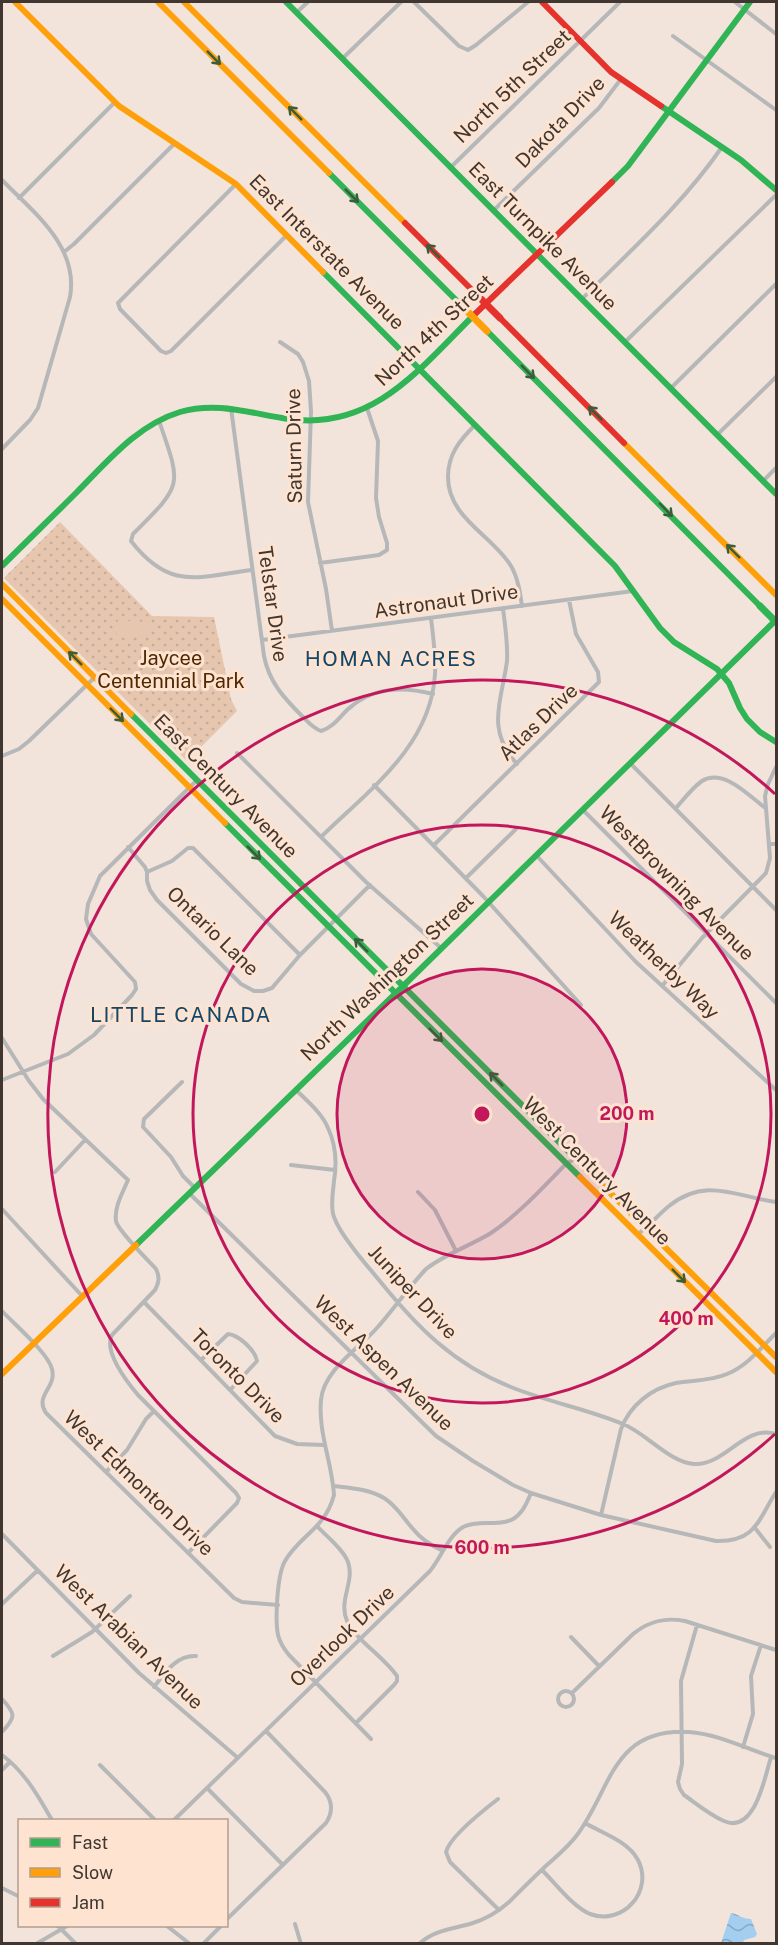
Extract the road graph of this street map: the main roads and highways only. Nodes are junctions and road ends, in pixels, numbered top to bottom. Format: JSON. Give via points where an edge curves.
{"nodes":[{"id":1,"x":15,"y":2,"type":"edge"},
{"id":2,"x":157,"y":2,"type":"edge"},
{"id":3,"x":186,"y":2,"type":"edge"},
{"id":4,"x":286,"y":2,"type":"edge"},
{"id":5,"x":542,"y":2,"type":"edge"},
{"id":6,"x":750,"y":2,"type":"edge"},
{"id":7,"x":669,"y":112,"type":"junction"},
{"id":8,"x":777,"y":190,"type":"edge"},
{"id":9,"x":538,"y":255,"type":"junction"},
{"id":10,"x":421,"y":370,"type":"junction"},
{"id":11,"x":777,"y":494,"type":"edge"},
{"id":12,"x":2,"y":566,"type":"edge"},
{"id":13,"x":2,"y":584,"type":"edge"},
{"id":14,"x":775,"y":594,"type":"edge"},
{"id":15,"x":2,"y":599,"type":"edge"},
{"id":16,"x":777,"y":621,"type":"edge"},
{"id":17,"x":722,"y":673,"type":"junction"},
{"id":18,"x":777,"y":742,"type":"edge"},
{"id":19,"x":402,"y":986,"type":"junction"},
{"id":20,"x":395,"y":993,"type":"junction"},
{"id":21,"x":777,"y":1357,"type":"edge"},
{"id":22,"x":20,"y":1358,"type":"junction"},
{"id":23,"x":777,"y":1372,"type":"edge"},
{"id":24,"x":2,"y":1374,"type":"edge"},
{"id":25,"x":2,"y":1380,"type":"edge"}],
"edges":[{"from":1,"to":10,"type":"main road","name":"East Interstate Avenue","via":[[115,102],[236,184]]},
{"from":2,"to":16,"type":"main road","one_way":true,"bridge":true},
{"from":14,"to":3,"type":"main road","one_way":true,"bridge":true},
{"from":4,"to":9,"type":"main road","name":"East Turnpike Avenue"},
{"from":5,"to":7,"type":"main road","via":[[608,69]]},
{"from":6,"to":7,"type":"main road","name":"North 4th Street"},
{"from":7,"to":8,"type":"main road"},
{"from":7,"to":9,"type":"main road","name":"North 4th Street","via":[[628,166]]},
{"from":9,"to":10,"type":"main road","name":"North 4th Street"},
{"from":9,"to":11,"type":"main road","name":"East Turnpike Avenue"},
{"from":10,"to":12,"type":"main road","name":"North 4th Street","via":[[394,393],[343,416],[290,419],[231,407],[197,408],[159,421],[128,442]]},
{"from":10,"to":17,"type":"main road","name":"East Interstate Avenue","via":[[615,566],[668,636]]},
{"from":19,"to":13,"type":"main road","name":"East Century Avenue","one_way":true},
{"from":15,"to":20,"type":"main road","name":"East Century Avenue","one_way":true},
{"from":16,"to":17,"type":"main road","name":"North Washington Street"},
{"from":17,"to":18,"type":"main road","via":[[747,719]]},
{"from":17,"to":19,"type":"main road","name":"North Washington Street"},
{"from":19,"to":20,"type":"main road","name":"North Washington Street"},
{"from":21,"to":19,"type":"main road","name":"West Century Avenue","one_way":true},
{"from":20,"to":22,"type":"main road","name":"North Washington Street"},
{"from":20,"to":23,"type":"main road","name":"West Century Avenue","one_way":true},
{"from":22,"to":24,"type":"main road","name":"North Washington Street"},
{"from":22,"to":25,"type":"main road","name":"North Washington Street"}]}
